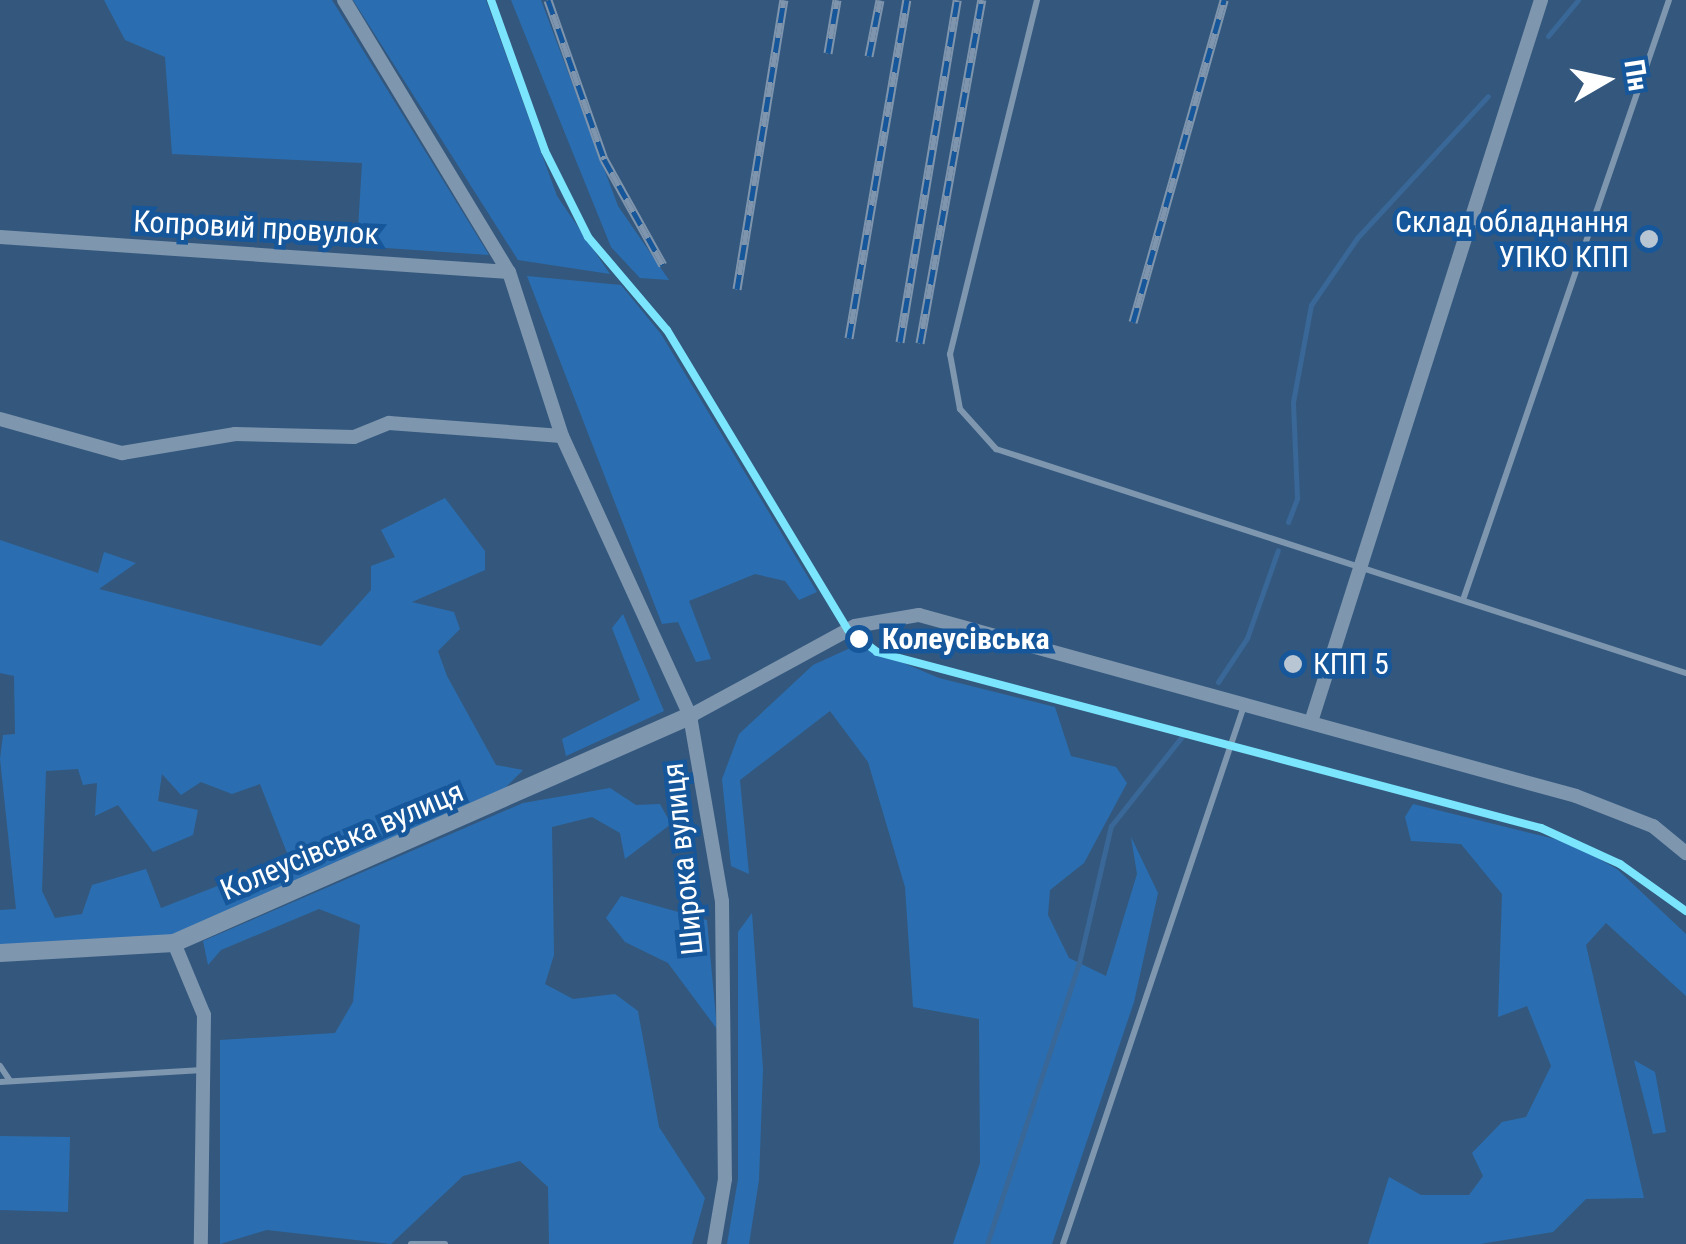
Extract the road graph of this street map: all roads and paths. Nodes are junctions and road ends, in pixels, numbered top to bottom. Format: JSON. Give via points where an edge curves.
{"nodes":[{"id":1,"x":344,"y":0,"type":"edge"},
{"id":2,"x":1037,"y":0,"type":"edge"},
{"id":3,"x":1541,"y":0,"type":"edge"},
{"id":4,"x":1668,"y":0,"type":"edge"},
{"id":5,"x":0,"y":237,"type":"edge"},
{"id":6,"x":509,"y":272,"type":"junction"},
{"id":7,"x":0,"y":419,"type":"edge"},
{"id":8,"x":562,"y":436,"type":"junction"},
{"id":9,"x":1357,"y":560,"type":"junction"},
{"id":10,"x":1464,"y":597,"type":"junction"},
{"id":11,"x":1686,"y":673,"type":"edge"},
{"id":12,"x":1245,"y":704,"type":"junction"},
{"id":13,"x":690,"y":716,"type":"junction"},
{"id":14,"x":1311,"y":722,"type":"junction"},
{"id":15,"x":1686,"y":853,"type":"edge"},
{"id":16,"x":174,"y":943,"type":"junction"},
{"id":17,"x":0,"y":953,"type":"edge"},
{"id":18,"x":0,"y":1066,"type":"edge"},
{"id":19,"x":204,"y":1070,"type":"junction"},
{"id":20,"x":0,"y":1082,"type":"edge"},
{"id":21,"x":11,"y":1082,"type":"junction"},
{"id":22,"x":201,"y":1244,"type":"edge"},
{"id":23,"x":412,"y":1244,"type":"edge"},
{"id":24,"x":445,"y":1244,"type":"edge"},
{"id":25,"x":714,"y":1244,"type":"edge"},
{"id":26,"x":1063,"y":1244,"type":"edge"}],
"edges":[{"from":1,"to":6,"type":"street","name":"Широка вулиця"},
{"from":2,"to":9,"type":"lane","via":[[950,354],[960,408],[996,449]]},
{"from":3,"to":9,"type":"street"},
{"from":4,"to":10,"type":"lane"},
{"from":5,"to":6,"type":"street","name":"Копровий провулок"},
{"from":6,"to":8,"type":"street","name":"Широка вулиця"},
{"from":7,"to":8,"type":"street","via":[[122,453],[235,434],[354,437],[389,423]]},
{"from":8,"to":13,"type":"street","name":"Широка вулиця"},
{"from":9,"to":10,"type":"lane"},
{"from":9,"to":14,"type":"street"},
{"from":10,"to":11,"type":"lane"},
{"from":12,"to":13,"type":"street","via":[[919,615],[855,626]]},
{"from":12,"to":14,"type":"street"},
{"from":12,"to":26,"type":"lane"},
{"from":13,"to":16,"type":"street","name":"Колеусівська вулиця"},
{"from":13,"to":25,"type":"street","name":"Широка вулиця","via":[[722,901],[725,1179]]},
{"from":14,"to":15,"type":"street","via":[[1576,796],[1653,826]]},
{"from":16,"to":17,"type":"street","name":"Колеусівська вулиця"},
{"from":16,"to":19,"type":"street","via":[[204,1015]]},
{"from":18,"to":21,"type":"lane"},
{"from":19,"to":21,"type":"lane"},
{"from":19,"to":22,"type":"street"},
{"from":20,"to":21,"type":"lane"},
{"from":23,"to":24,"type":"lane"}]}
